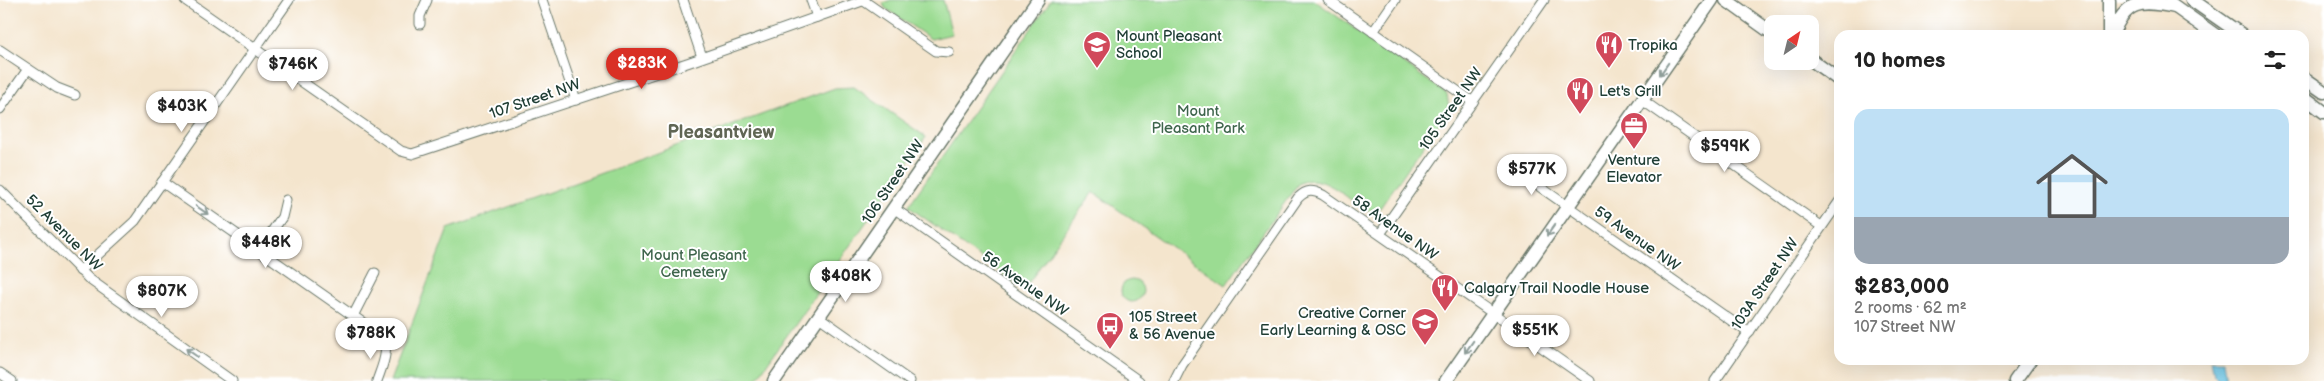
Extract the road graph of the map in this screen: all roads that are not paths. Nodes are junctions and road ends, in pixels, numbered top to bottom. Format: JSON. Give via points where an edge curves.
{"nodes":[{"id":1,"x":185,"y":0,"type":"edge"},
{"id":2,"x":289,"y":0,"type":"edge"},
{"id":3,"x":427,"y":0,"type":"edge"},
{"id":4,"x":542,"y":0,"type":"edge"},
{"id":5,"x":683,"y":0,"type":"edge"},
{"id":6,"x":811,"y":0,"type":"edge"},
{"id":7,"x":864,"y":0,"type":"edge"},
{"id":8,"x":1038,"y":0,"type":"edge"},
{"id":9,"x":1328,"y":0,"type":"edge"},
{"id":10,"x":1395,"y":0,"type":"edge"},
{"id":11,"x":1544,"y":0,"type":"edge"},
{"id":12,"x":1712,"y":0,"type":"edge"},
{"id":13,"x":1726,"y":0,"type":"edge"},
{"id":14,"x":2109,"y":0,"type":"edge"},
{"id":15,"x":2192,"y":0,"type":"edge"},
{"id":16,"x":2170,"y":4,"type":"edge"},
{"id":17,"x":817,"y":17,"type":"junction"},
{"id":18,"x":420,"y":24,"type":"dead end"},
{"id":19,"x":1764,"y":27,"type":"edge"},
{"id":20,"x":2111,"y":30,"type":"edge"},
{"id":21,"x":2113,"y":30,"type":"edge"},
{"id":22,"x":2208,"y":30,"type":"edge"},
{"id":23,"x":2235,"y":30,"type":"edge"},
{"id":24,"x":1373,"y":32,"type":"junction"},
{"id":25,"x":255,"y":49,"type":"junction"},
{"id":26,"x":0,"y":50,"type":"edge"},
{"id":27,"x":949,"y":52,"type":"dead end"},
{"id":28,"x":702,"y":57,"type":"junction"},
{"id":29,"x":1819,"y":66,"type":"edge"},
{"id":30,"x":28,"y":69,"type":"junction"},
{"id":31,"x":1834,"y":77,"type":"edge"},
{"id":32,"x":2309,"y":82,"type":"edge"},
{"id":33,"x":2324,"y":92,"type":"edge"},
{"id":34,"x":75,"y":95,"type":"dead end"},
{"id":35,"x":576,"y":100,"type":"junction"},
{"id":36,"x":1642,"y":100,"type":"junction"},
{"id":37,"x":2309,"y":101,"type":"edge"},
{"id":38,"x":1473,"y":102,"type":"junction"},
{"id":39,"x":0,"y":109,"type":"edge"},
{"id":40,"x":2324,"y":112,"type":"edge"},
{"id":41,"x":1510,"y":166,"type":"dead end"},
{"id":42,"x":162,"y":182,"type":"junction"},
{"id":43,"x":0,"y":190,"type":"edge"},
{"id":44,"x":286,"y":200,"type":"dead end"},
{"id":45,"x":1568,"y":206,"type":"junction"},
{"id":46,"x":894,"y":209,"type":"junction"},
{"id":47,"x":1834,"y":209,"type":"edge"},
{"id":48,"x":1821,"y":226,"type":"junction"},
{"id":49,"x":1380,"y":234,"type":"junction"},
{"id":50,"x":260,"y":250,"type":"junction"},
{"id":51,"x":80,"y":271,"type":"junction"},
{"id":52,"x":375,"y":272,"type":"dead end"},
{"id":53,"x":1493,"y":313,"type":"junction"},
{"id":54,"x":353,"y":316,"type":"junction"},
{"id":55,"x":819,"y":317,"type":"junction"},
{"id":56,"x":1749,"y":333,"type":"junction"},
{"id":57,"x":2026,"y":365,"type":"edge"},
{"id":58,"x":0,"y":373,"type":"edge"},
{"id":59,"x":12,"y":381,"type":"edge"},
{"id":60,"x":232,"y":381,"type":"edge"},
{"id":61,"x":377,"y":381,"type":"edge"},
{"id":62,"x":774,"y":381,"type":"edge"},
{"id":63,"x":910,"y":381,"type":"edge"},
{"id":64,"x":1139,"y":381,"type":"edge"},
{"id":65,"x":1174,"y":381,"type":"edge"},
{"id":66,"x":1446,"y":381,"type":"edge"},
{"id":67,"x":1590,"y":381,"type":"edge"},
{"id":68,"x":1715,"y":381,"type":"edge"},
{"id":69,"x":2015,"y":381,"type":"edge"}],
"edges":[{"from":1,"to":25,"type":"street"},
{"from":2,"to":25,"type":"street"},
{"from":3,"to":18,"type":"street"},
{"from":4,"to":35,"type":"street"},
{"from":5,"to":28,"type":"street"},
{"from":6,"to":17,"type":"street"},
{"from":7,"to":17,"type":"street","name":"107 Street NW"},
{"from":7,"to":27,"type":"street","via":[[936,52]]},
{"from":8,"to":46,"type":"main road","name":"106 Street NW"},
{"from":9,"to":24,"type":"street"},
{"from":10,"to":24,"type":"street"},
{"from":11,"to":38,"type":"street","name":"105 Street NW"},
{"from":12,"to":36,"type":"main road","one_way":true},
{"from":13,"to":19,"type":"main road"},
{"from":14,"to":20,"type":"main road"},
{"from":15,"to":23,"type":"main road"},
{"from":16,"to":21,"type":"main road","via":[[2149,1],[2134,4],[2119,18]]},
{"from":16,"to":22,"type":"main road"},
{"from":17,"to":28,"type":"street","name":"107 Street NW"},
{"from":24,"to":38,"type":"street"},
{"from":25,"to":35,"type":"street","name":"107 Street NW","via":[[401,151],[412,154]]},
{"from":25,"to":42,"type":"street"},
{"from":26,"to":30,"type":"street"},
{"from":28,"to":35,"type":"street","name":"107 Street NW"},
{"from":29,"to":31,"type":"main road"},
{"from":30,"to":34,"type":"street","via":[[56,88]]},
{"from":30,"to":39,"type":"street"},
{"from":32,"to":33,"type":"main road"},
{"from":36,"to":45,"type":"main road"},
{"from":36,"to":48,"type":"street"},
{"from":37,"to":40,"type":"main road"},
{"from":38,"to":49,"type":"street","name":"105 Street NW"},
{"from":41,"to":45,"type":"street","name":"59 Avenue NW"},
{"from":42,"to":50,"type":"street","one_way":true},
{"from":42,"to":51,"type":"street","via":[[126,231]]},
{"from":43,"to":51,"type":"street","name":"52 Avenue NW"},
{"from":44,"to":50,"type":"street","via":[[282,218]]},
{"from":45,"to":53,"type":"main road","one_way":true},
{"from":45,"to":56,"type":"street","name":"59 Avenue NW"},
{"from":46,"to":55,"type":"main road","name":"106 Street NW"},
{"from":46,"to":64,"type":"street","name":"56 Avenue NW"},
{"from":47,"to":48,"type":"street","name":"103A Street NW"},
{"from":48,"to":56,"type":"street","name":"103A Street NW"},
{"from":49,"to":53,"type":"street","name":"58 Avenue NW"},
{"from":49,"to":65,"type":"street","name":"58 Avenue NW","via":[[1323,194],[1312,190],[1304,192],[1182,364]]},
{"from":50,"to":54,"type":"street"},
{"from":60,"to":51,"type":"street","name":"52 Avenue NW","one_way":true},
{"from":52,"to":54,"type":"street"},
{"from":53,"to":66,"type":"main road","one_way":true},
{"from":53,"to":67,"type":"street","name":"58 Avenue NW"},
{"from":54,"to":61,"type":"street","via":[[385,340],[385,355]]},
{"from":55,"to":62,"type":"main road","name":"106 Street NW"},
{"from":55,"to":63,"type":"street"},
{"from":56,"to":68,"type":"street","name":"103A Street NW"},
{"from":57,"to":69,"type":"main road"},
{"from":58,"to":59,"type":"street"}]}
